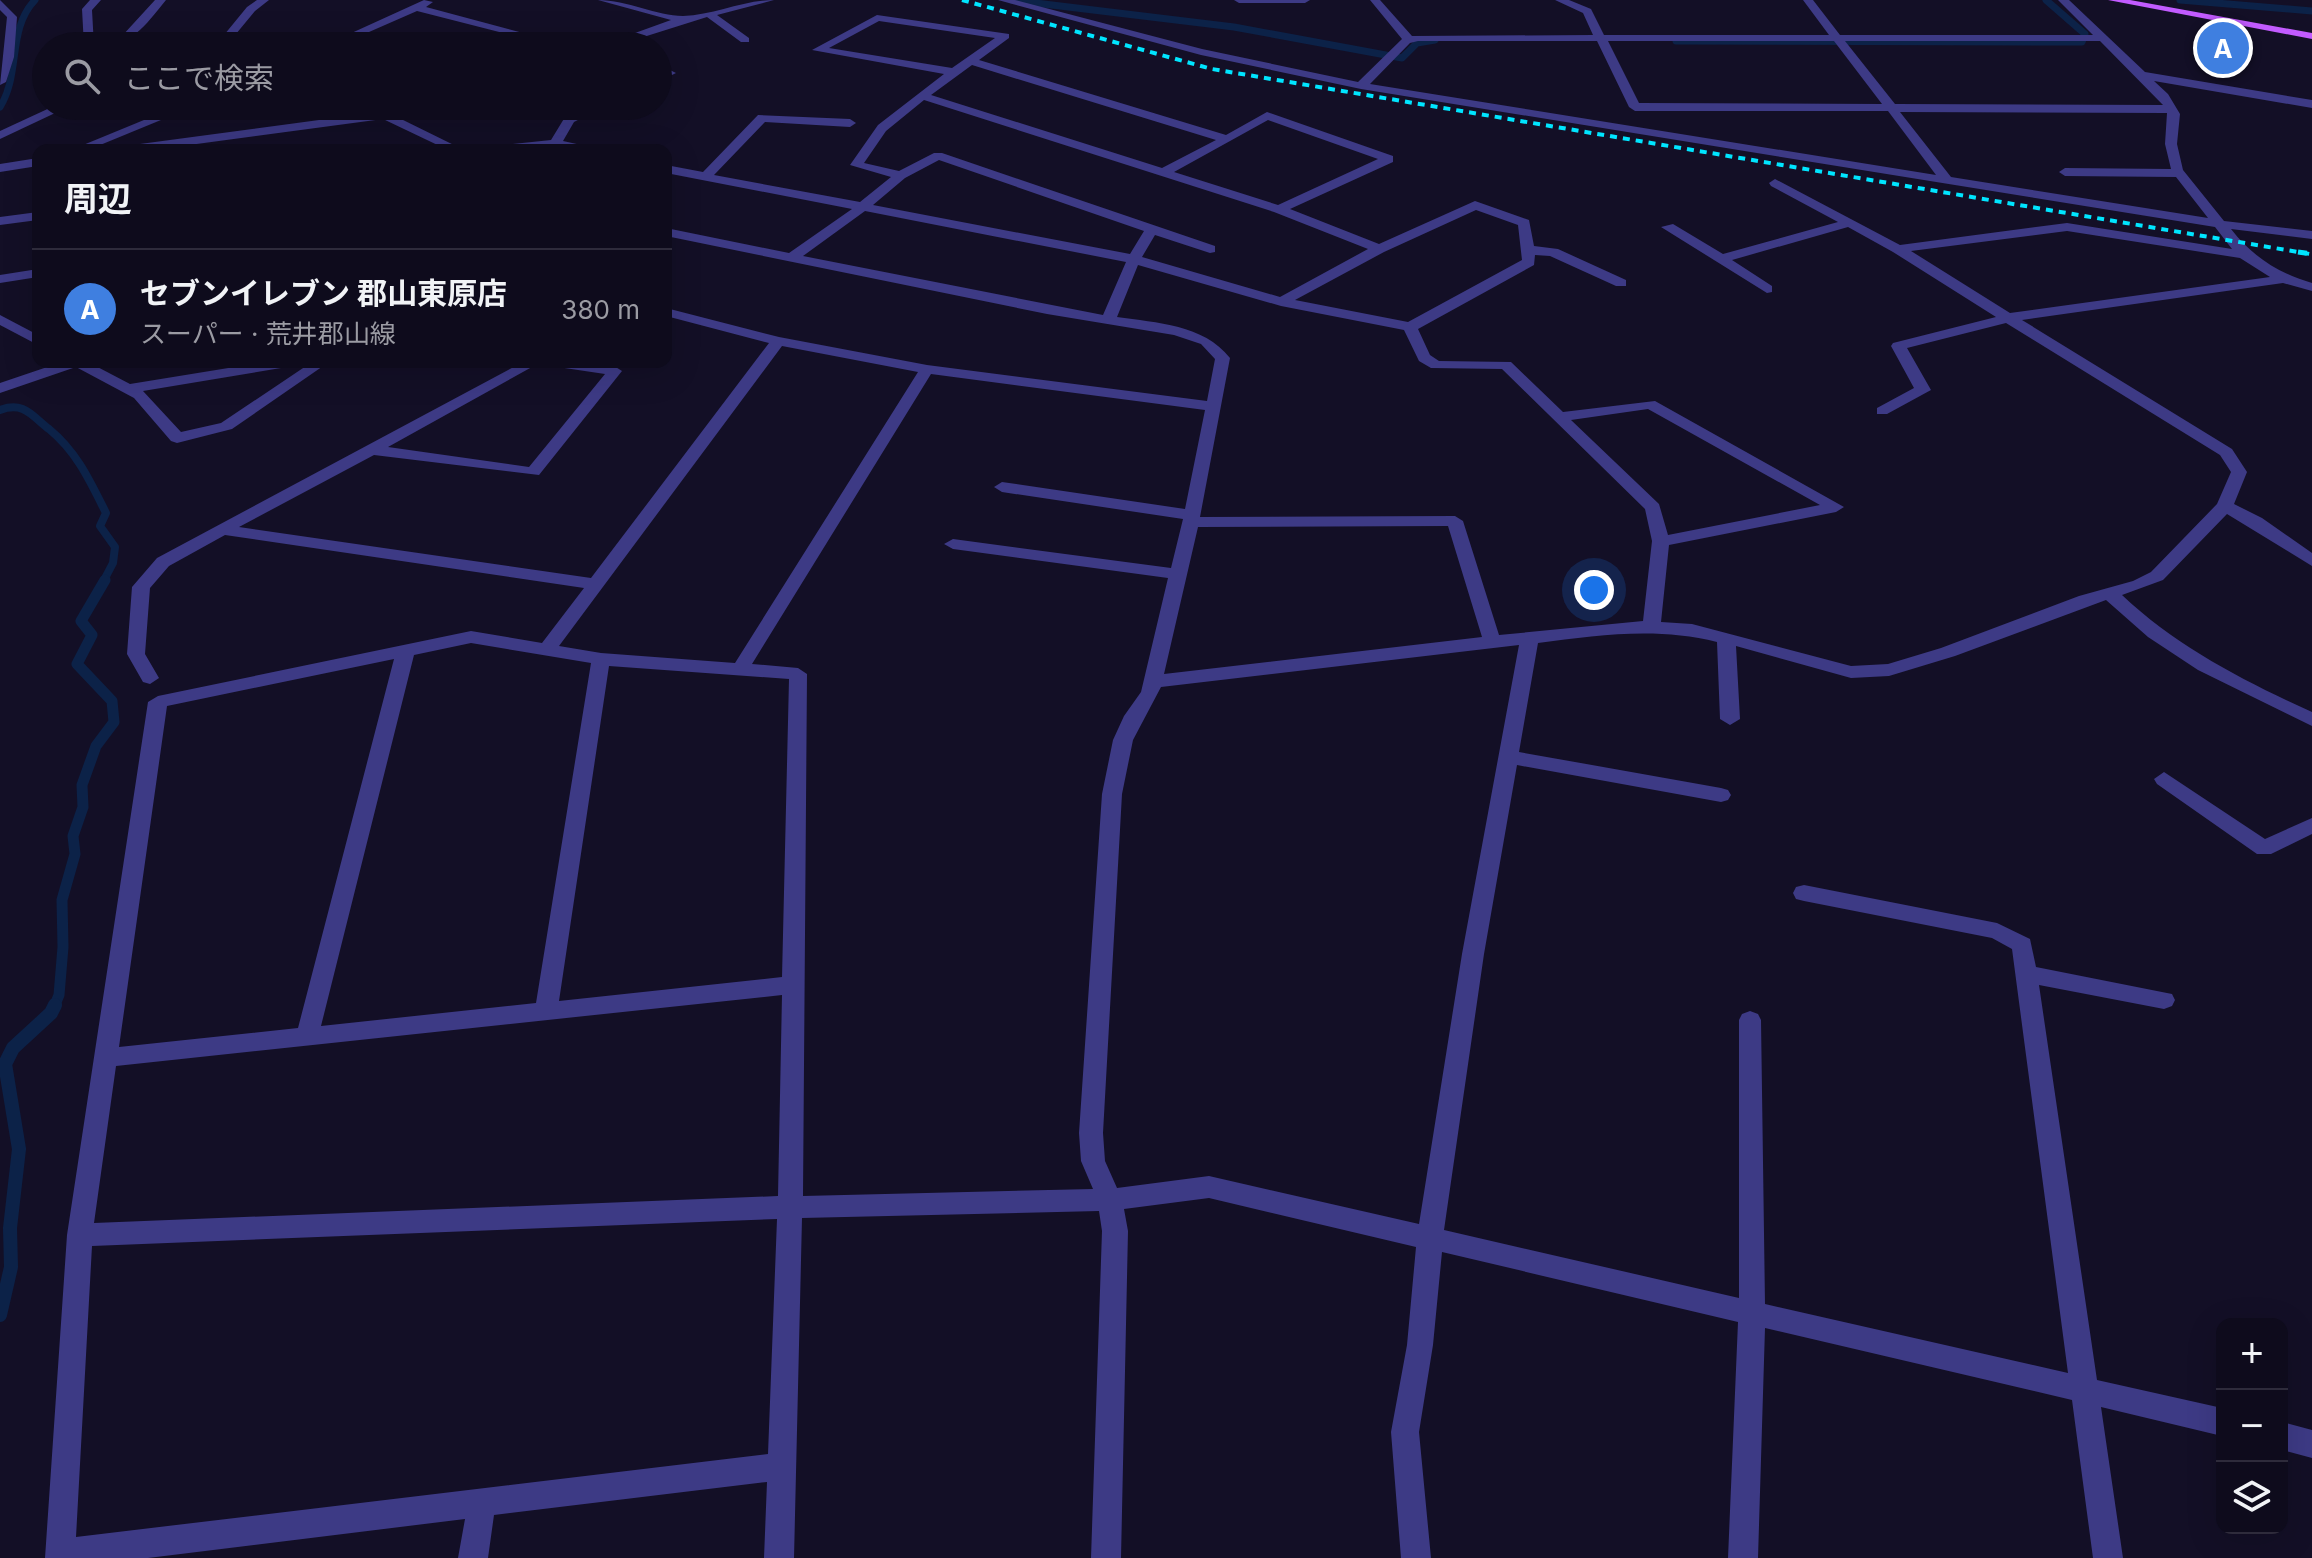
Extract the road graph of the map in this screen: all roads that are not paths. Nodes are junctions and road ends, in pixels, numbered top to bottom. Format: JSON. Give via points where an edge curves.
{"nodes":[{"id":1,"x":96,"y":0,"type":"edge"},
{"id":2,"x":161,"y":0,"type":"edge"},
{"id":3,"x":264,"y":0,"type":"edge"},
{"id":4,"x":432,"y":0,"type":"edge"},
{"id":5,"x":603,"y":0,"type":"edge"},
{"id":6,"x":769,"y":0,"type":"edge"},
{"id":7,"x":1003,"y":0,"type":"edge"},
{"id":8,"x":1239,"y":0,"type":"edge"},
{"id":9,"x":1305,"y":0,"type":"edge"},
{"id":10,"x":1375,"y":0,"type":"edge"},
{"id":11,"x":1560,"y":0,"type":"edge"},
{"id":12,"x":1808,"y":0,"type":"edge"},
{"id":13,"x":2063,"y":0,"type":"edge"},
{"id":14,"x":2113,"y":0,"type":"edge"},
{"id":15,"x":0,"y":3,"type":"edge"},
{"id":16,"x":415,"y":7,"type":"junction"},
{"id":17,"x":711,"y":15,"type":"junction"},
{"id":18,"x":683,"y":19,"type":"junction"},
{"id":19,"x":88,"y":32,"type":"edge"},
{"id":20,"x":132,"y":32,"type":"edge"},
{"id":21,"x":232,"y":32,"type":"edge"},
{"id":22,"x":359,"y":32,"type":"edge"},
{"id":23,"x":512,"y":32,"type":"edge"},
{"id":24,"x":645,"y":32,"type":"edge"},
{"id":25,"x":2312,"y":36,"type":"edge"},
{"id":26,"x":1598,"y":38,"type":"junction"},
{"id":27,"x":1840,"y":38,"type":"junction"},
{"id":28,"x":2103,"y":38,"type":"junction"},
{"id":29,"x":1409,"y":39,"type":"junction"},
{"id":30,"x":745,"y":40,"type":"dead end"},
{"id":31,"x":4,"y":49,"type":"edge"},
{"id":32,"x":971,"y":61,"type":"junction"},
{"id":33,"x":954,"y":72,"type":"junction"},
{"id":34,"x":2142,"y":75,"type":"junction"},
{"id":35,"x":0,"y":82,"type":"edge"},
{"id":36,"x":1361,"y":86,"type":"junction"},
{"id":37,"x":922,"y":96,"type":"junction"},
{"id":38,"x":2312,"y":104,"type":"edge"},
{"id":39,"x":1893,"y":108,"type":"junction"},
{"id":40,"x":2172,"y":109,"type":"junction"},
{"id":41,"x":33,"y":120,"type":"edge"},
{"id":42,"x":153,"y":120,"type":"edge"},
{"id":43,"x":360,"y":120,"type":"edge"},
{"id":44,"x":394,"y":120,"type":"edge"},
{"id":45,"x":569,"y":120,"type":"edge"},
{"id":46,"x":850,"y":123,"type":"dead end"},
{"id":47,"x":0,"y":135,"type":"edge"},
{"id":48,"x":1227,"y":139,"type":"junction"},
{"id":49,"x":555,"y":143,"type":"junction"},
{"id":50,"x":92,"y":144,"type":"edge"},
{"id":51,"x":208,"y":144,"type":"edge"},
{"id":52,"x":445,"y":144,"type":"edge"},
{"id":53,"x":546,"y":144,"type":"edge"},
{"id":54,"x":561,"y":144,"type":"edge"},
{"id":55,"x":32,"y":163,"type":"edge"},
{"id":56,"x":0,"y":168,"type":"edge"},
{"id":57,"x":672,"y":170,"type":"edge"},
{"id":58,"x":1164,"y":172,"type":"junction"},
{"id":59,"x":2065,"y":172,"type":"dead end"},
{"id":60,"x":2179,"y":173,"type":"junction"},
{"id":61,"x":901,"y":175,"type":"junction"},
{"id":62,"x":706,"y":176,"type":"junction"},
{"id":63,"x":1946,"y":179,"type":"junction"},
{"id":64,"x":1775,"y":183,"type":"dead end"},
{"id":65,"x":865,"y":205,"type":"junction"},
{"id":66,"x":1279,"y":209,"type":"junction"},
{"id":67,"x":32,"y":217,"type":"edge"},
{"id":68,"x":0,"y":221,"type":"edge"},
{"id":69,"x":1849,"y":223,"type":"junction"},
{"id":70,"x":2219,"y":224,"type":"junction"},
{"id":71,"x":1668,"y":227,"type":"dead end"},
{"id":72,"x":1152,"y":229,"type":"junction"},
{"id":73,"x":672,"y":233,"type":"edge"},
{"id":74,"x":2312,"y":235,"type":"edge"},
{"id":75,"x":1210,"y":249,"type":"dead end"},
{"id":76,"x":1379,"y":249,"type":"junction"},
{"id":77,"x":1898,"y":249,"type":"junction"},
{"id":78,"x":1527,"y":250,"type":"junction"},
{"id":79,"x":2244,"y":255,"type":"junction"},
{"id":80,"x":791,"y":258,"type":"junction"},
{"id":81,"x":1134,"y":259,"type":"junction"},
{"id":82,"x":1721,"y":259,"type":"junction"},
{"id":83,"x":32,"y":274,"type":"edge"},
{"id":84,"x":0,"y":279,"type":"edge"},
{"id":85,"x":2283,"y":279,"type":"junction"},
{"id":86,"x":1621,"y":283,"type":"dead end"},
{"id":87,"x":2312,"y":287,"type":"edge"},
{"id":88,"x":1767,"y":289,"type":"dead end"},
{"id":89,"x":1281,"y":302,"type":"junction"},
{"id":90,"x":672,"y":314,"type":"edge"},
{"id":91,"x":1109,"y":318,"type":"junction"},
{"id":92,"x":2008,"y":318,"type":"junction"},
{"id":93,"x":0,"y":319,"type":"edge"},
{"id":94,"x":1410,"y":327,"type":"junction"},
{"id":95,"x":32,"y":338,"type":"edge"},
{"id":96,"x":778,"y":341,"type":"junction"},
{"id":97,"x":59,"y":368,"type":"edge"},
{"id":98,"x":89,"y":368,"type":"edge"},
{"id":99,"x":257,"y":368,"type":"edge"},
{"id":100,"x":313,"y":368,"type":"edge"},
{"id":101,"x":523,"y":368,"type":"edge"},
{"id":102,"x":594,"y":368,"type":"edge"},
{"id":103,"x":927,"y":369,"type":"junction"},
{"id":104,"x":0,"y":388,"type":"edge"},
{"id":105,"x":129,"y":389,"type":"junction"},
{"id":106,"x":1215,"y":407,"type":"junction"},
{"id":107,"x":1882,"y":411,"type":"dead end"},
{"id":108,"x":1560,"y":417,"type":"junction"},
{"id":109,"x":375,"y":450,"type":"junction"},
{"id":110,"x":1002,"y":487,"type":"dead end"},
{"id":111,"x":2225,"y":506,"type":"junction"},
{"id":112,"x":1191,"y":518,"type":"junction"},
{"id":113,"x":222,"y":530,"type":"junction"},
{"id":114,"x":1661,"y":541,"type":"junction"},
{"id":115,"x":953,"y":544,"type":"dead end"},
{"id":116,"x":2312,"y":561,"type":"edge"},
{"id":117,"x":1176,"y":574,"type":"junction"},
{"id":118,"x":596,"y":584,"type":"junction"},
{"id":119,"x":2109,"y":593,"type":"junction"},
{"id":120,"x":1652,"y":626,"type":"junction"},
{"id":121,"x":1530,"y":636,"type":"junction"},
{"id":122,"x":1726,"y":639,"type":"junction"},
{"id":123,"x":1492,"y":641,"type":"junction"},
{"id":124,"x":406,"y":650,"type":"junction"},
{"id":125,"x":546,"y":650,"type":"junction"},
{"id":126,"x":601,"y":659,"type":"junction"},
{"id":127,"x":741,"y":668,"type":"junction"},
{"id":128,"x":150,"y":678,"type":"dead end"},
{"id":129,"x":1151,"y":682,"type":"junction"},
{"id":130,"x":1730,"y":719,"type":"dead end"},
{"id":131,"x":2312,"y":720,"type":"edge"},
{"id":132,"x":1508,"y":757,"type":"junction"},
{"id":133,"x":2164,"y":779,"type":"dead end"},
{"id":134,"x":1721,"y":795,"type":"dead end"},
{"id":135,"x":2312,"y":825,"type":"edge"},
{"id":136,"x":1804,"y":893,"type":"dead end"},
{"id":137,"x":2024,"y":973,"type":"junction"},
{"id":138,"x":793,"y":985,"type":"junction"},
{"id":139,"x":2164,"y":1000,"type":"dead end"},
{"id":140,"x":546,"y":1010,"type":"junction"},
{"id":141,"x":1750,"y":1020,"type":"dead end"},
{"id":142,"x":307,"y":1037,"type":"junction"},
{"id":143,"x":106,"y":1058,"type":"junction"},
{"id":144,"x":1110,"y":1200,"type":"junction"},
{"id":145,"x":790,"y":1207,"type":"junction"},
{"id":146,"x":80,"y":1235,"type":"junction"},
{"id":147,"x":1430,"y":1238,"type":"junction"},
{"id":148,"x":1752,"y":1315,"type":"junction"},
{"id":149,"x":2085,"y":1388,"type":"junction"},
{"id":150,"x":2216,"y":1421,"type":"edge"},
{"id":151,"x":2288,"y":1438,"type":"edge"},
{"id":152,"x":2312,"y":1444,"type":"edge"},
{"id":153,"x":782,"y":1466,"type":"junction"},
{"id":154,"x":482,"y":1503,"type":"junction"},
{"id":155,"x":60,"y":1556,"type":"edge"},
{"id":156,"x":473,"y":1558,"type":"edge"},
{"id":157,"x":779,"y":1558,"type":"edge"},
{"id":158,"x":1106,"y":1558,"type":"edge"},
{"id":159,"x":1416,"y":1558,"type":"edge"},
{"id":160,"x":1743,"y":1558,"type":"edge"},
{"id":161,"x":2108,"y":1558,"type":"edge"}],
"edges":[{"from":1,"to":19,"type":"street","via":[[87,9]]},
{"from":2,"to":20,"type":"street"},
{"from":3,"to":21,"type":"street"},
{"from":4,"to":16,"type":"street"},
{"from":5,"to":18,"type":"street"},
{"from":6,"to":17,"type":"street"},
{"from":7,"to":36,"type":"street","via":[[1201,52]]},
{"from":8,"to":9,"type":"street"},
{"from":10,"to":29,"type":"street"},
{"from":11,"to":26,"type":"street","via":[[1587,11]]},
{"from":12,"to":27,"type":"street"},
{"from":13,"to":28,"type":"street"},
{"from":14,"to":25,"type":"main road"},
{"from":15,"to":31,"type":"street","via":[[12,17]]},
{"from":16,"to":22,"type":"street"},
{"from":16,"to":23,"type":"street"},
{"from":17,"to":18,"type":"street"},
{"from":17,"to":30,"type":"street"},
{"from":18,"to":24,"type":"street"},
{"from":26,"to":27,"type":"street"},
{"from":26,"to":29,"type":"street"},
{"from":26,"to":39,"type":"street","via":[[1635,107]]},
{"from":27,"to":28,"type":"street"},
{"from":27,"to":39,"type":"street"},
{"from":28,"to":34,"type":"street"},
{"from":29,"to":36,"type":"street"},
{"from":31,"to":35,"type":"street"},
{"from":32,"to":33,"type":"street"},
{"from":32,"to":33,"type":"street","via":[[1005,36],[877,18],[818,50]]},
{"from":32,"to":48,"type":"street"},
{"from":33,"to":37,"type":"street"},
{"from":34,"to":38,"type":"street"},
{"from":34,"to":40,"type":"street"},
{"from":36,"to":63,"type":"street"},
{"from":37,"to":58,"type":"street"},
{"from":37,"to":61,"type":"street","via":[[882,128],[856,165]]},
{"from":39,"to":40,"type":"street"},
{"from":39,"to":63,"type":"street"},
{"from":40,"to":60,"type":"street","via":[[2171,144]]},
{"from":41,"to":47,"type":"street"},
{"from":42,"to":50,"type":"street"},
{"from":43,"to":51,"type":"street"},
{"from":44,"to":52,"type":"street"},
{"from":45,"to":49,"type":"street"},
{"from":46,"to":62,"type":"street","via":[[762,118]]},
{"from":48,"to":58,"type":"street"},
{"from":48,"to":66,"type":"street","via":[[1267,116],[1389,159]]},
{"from":49,"to":53,"type":"street"},
{"from":49,"to":54,"type":"street"},
{"from":55,"to":56,"type":"street"},
{"from":57,"to":62,"type":"street"},
{"from":58,"to":66,"type":"street"},
{"from":59,"to":60,"type":"street"},
{"from":60,"to":70,"type":"street"},
{"from":61,"to":65,"type":"street"},
{"from":61,"to":72,"type":"street","via":[[938,156]]},
{"from":62,"to":65,"type":"street"},
{"from":63,"to":70,"type":"street"},
{"from":64,"to":69,"type":"street"},
{"from":65,"to":80,"type":"street"},
{"from":65,"to":81,"type":"street"},
{"from":66,"to":76,"type":"street"},
{"from":67,"to":68,"type":"street"},
{"from":69,"to":77,"type":"street"},
{"from":69,"to":82,"type":"street"},
{"from":70,"to":74,"type":"street"},
{"from":70,"to":79,"type":"street"},
{"from":71,"to":82,"type":"street"},
{"from":72,"to":75,"type":"street"},
{"from":72,"to":81,"type":"street"},
{"from":73,"to":80,"type":"street"},
{"from":76,"to":78,"type":"street","via":[[1475,205],[1524,223]]},
{"from":76,"to":89,"type":"street"},
{"from":77,"to":79,"type":"street","via":[[2067,227]]},
{"from":77,"to":92,"type":"street"},
{"from":78,"to":86,"type":"street","via":[[1553,252]]},
{"from":78,"to":94,"type":"street","via":[[1529,262]]},
{"from":79,"to":85,"type":"street"},
{"from":80,"to":91,"type":"street"},
{"from":81,"to":89,"type":"street"},
{"from":81,"to":91,"type":"street"},
{"from":82,"to":88,"type":"street"},
{"from":83,"to":84,"type":"street"},
{"from":85,"to":87,"type":"street"},
{"from":85,"to":92,"type":"street"},
{"from":89,"to":94,"type":"street"},
{"from":90,"to":96,"type":"street"},
{"from":91,"to":106,"type":"street","via":[[1177,331],[1212,345],[1224,367]]},
{"from":92,"to":107,"type":"street","via":[[1898,346],[1923,390]]},
{"from":92,"to":111,"type":"street","via":[[2226,452],[2239,472]]},
{"from":93,"to":95,"type":"street"},
{"from":94,"to":108,"type":"street","via":[[1424,358],[1436,365],[1506,365]]},
{"from":96,"to":103,"type":"street"},
{"from":96,"to":118,"type":"street"},
{"from":97,"to":104,"type":"street"},
{"from":98,"to":105,"type":"street"},
{"from":99,"to":105,"type":"street"},
{"from":100,"to":105,"type":"street","via":[[226,426],[177,438]]},
{"from":101,"to":109,"type":"street"},
{"from":102,"to":109,"type":"street","via":[[615,371],[533,472]]},
{"from":103,"to":106,"type":"street"},
{"from":103,"to":127,"type":"street"},
{"from":106,"to":112,"type":"street"},
{"from":108,"to":114,"type":"street","via":[[1653,508]]},
{"from":108,"to":114,"type":"street","via":[[1650,404],[1836,507]]},
{"from":109,"to":113,"type":"street"},
{"from":110,"to":112,"type":"street"},
{"from":111,"to":116,"type":"street"},
{"from":111,"to":119,"type":"street","via":[[2157,576]]},
{"from":112,"to":117,"type":"street"},
{"from":112,"to":123,"type":"street","via":[[1455,521]]},
{"from":113,"to":118,"type":"street"},
{"from":113,"to":128,"type":"street","via":[[163,562],[141,587],[136,654]]},
{"from":114,"to":120,"type":"street"},
{"from":115,"to":117,"type":"street"},
{"from":117,"to":129,"type":"street"},
{"from":118,"to":125,"type":"street"},
{"from":119,"to":122,"type":"street","via":[[1878,672],[1851,672]]},
{"from":119,"to":131,"type":"street","via":[[2172,647],[2252,694]]},
{"from":120,"to":121,"type":"street"},
{"from":120,"to":122,"type":"street"},
{"from":121,"to":123,"type":"street"},
{"from":121,"to":132,"type":"street"},
{"from":122,"to":130,"type":"street"},
{"from":123,"to":129,"type":"street"},
{"from":124,"to":125,"type":"street","via":[[471,637]]},
{"from":124,"to":142,"type":"street"},
{"from":124,"to":143,"type":"street","via":[[158,702]]},
{"from":125,"to":126,"type":"street"},
{"from":126,"to":127,"type":"street"},
{"from":126,"to":140,"type":"street"},
{"from":127,"to":138,"type":"street","via":[[798,674]]},
{"from":129,"to":144,"type":"street","via":[[1118,751],[1112,794],[1091,1133],[1093,1161]]},
{"from":132,"to":134,"type":"street"},
{"from":132,"to":147,"type":"street"},
{"from":133,"to":135,"type":"street","via":[[2264,849]]},
{"from":136,"to":137,"type":"street","via":[[1997,931],[2022,945]]},
{"from":137,"to":139,"type":"street"},
{"from":137,"to":149,"type":"street"},
{"from":138,"to":140,"type":"street"},
{"from":138,"to":145,"type":"street"},
{"from":140,"to":142,"type":"street"},
{"from":141,"to":148,"type":"street"},
{"from":142,"to":143,"type":"street"},
{"from":143,"to":146,"type":"street"},
{"from":144,"to":145,"type":"street"},
{"from":144,"to":147,"type":"street","via":[[1209,1187]]},
{"from":144,"to":158,"type":"street","via":[[1115,1231]]},
{"from":145,"to":146,"type":"street"},
{"from":145,"to":153,"type":"street"},
{"from":146,"to":155,"type":"street"},
{"from":147,"to":148,"type":"street"},
{"from":147,"to":159,"type":"street","via":[[1405,1432]]},
{"from":148,"to":149,"type":"street"},
{"from":148,"to":160,"type":"street"},
{"from":149,"to":150,"type":"street"},
{"from":149,"to":161,"type":"street"},
{"from":151,"to":152,"type":"street"},
{"from":153,"to":154,"type":"street"},
{"from":153,"to":157,"type":"street"},
{"from":154,"to":155,"type":"street"},
{"from":154,"to":156,"type":"street"}]}
